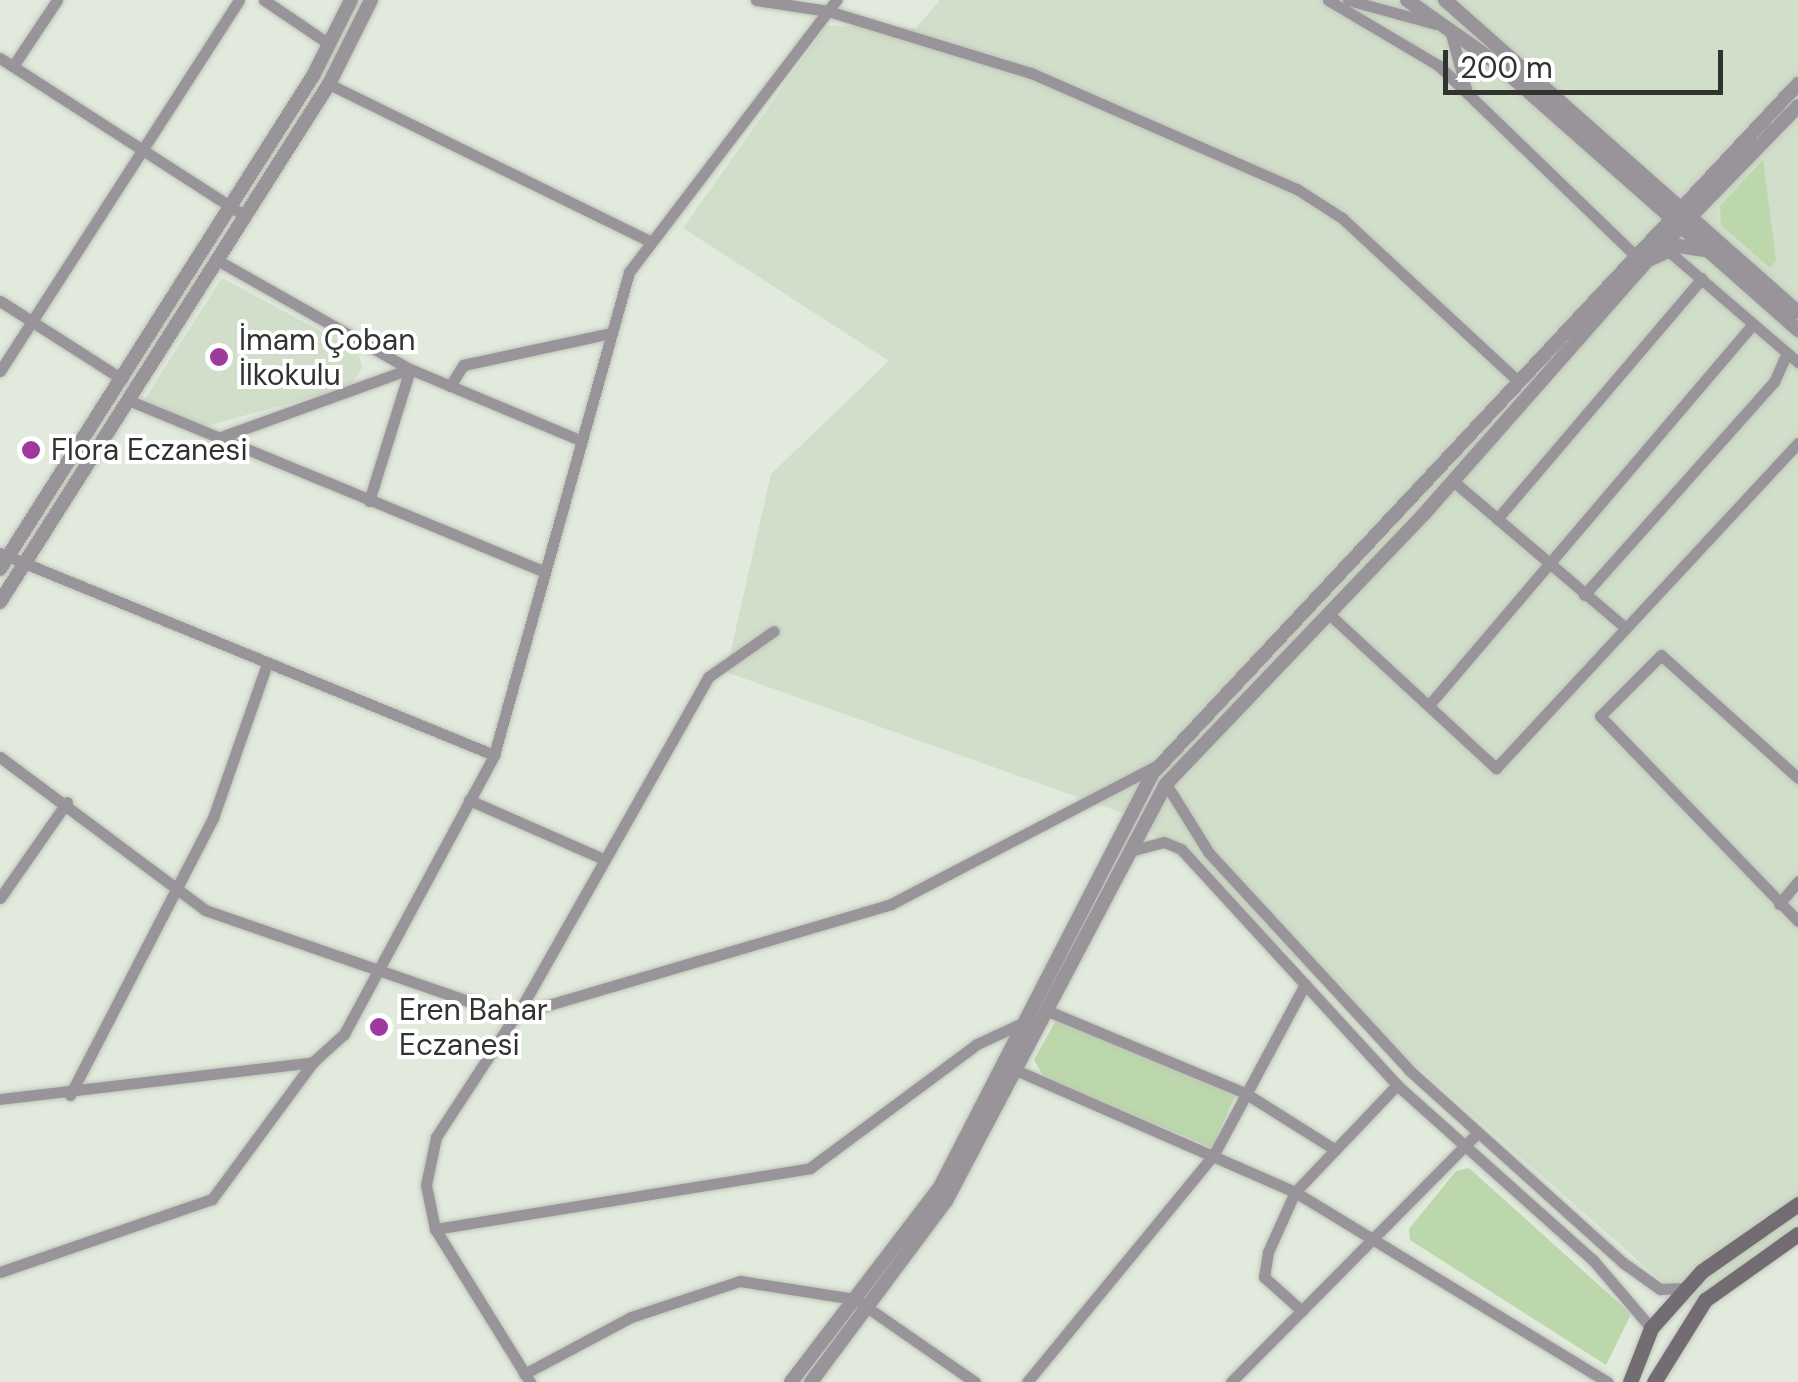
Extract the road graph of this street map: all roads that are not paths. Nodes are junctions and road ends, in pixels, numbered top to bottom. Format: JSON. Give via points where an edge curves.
{"nodes":[{"id":1,"x":57,"y":0,"type":"edge"},
{"id":2,"x":239,"y":0,"type":"edge"},
{"id":3,"x":264,"y":0,"type":"edge"},
{"id":4,"x":351,"y":0,"type":"edge"},
{"id":5,"x":370,"y":0,"type":"edge"},
{"id":6,"x":756,"y":0,"type":"edge"},
{"id":7,"x":1328,"y":0,"type":"edge"},
{"id":8,"x":1348,"y":0,"type":"edge"},
{"id":9,"x":1407,"y":0,"type":"edge"},
{"id":10,"x":1445,"y":0,"type":"edge"},
{"id":11,"x":832,"y":6,"type":"edge"},
{"id":12,"x":1448,"y":28,"type":"junction"},
{"id":13,"x":329,"y":44,"type":"junction"},
{"id":14,"x":0,"y":58,"type":"edge"},
{"id":15,"x":13,"y":66,"type":"junction"},
{"id":16,"x":329,"y":84,"type":"junction"},
{"id":17,"x":1798,"y":84,"type":"edge"},
{"id":18,"x":1467,"y":92,"type":"junction"},
{"id":19,"x":1798,"y":106,"type":"edge"},
{"id":20,"x":145,"y":149,"type":"junction"},
{"id":21,"x":230,"y":208,"type":"junction"},
{"id":22,"x":245,"y":216,"type":"junction"},
{"id":23,"x":1681,"y":216,"type":"junction"},
{"id":24,"x":650,"y":241,"type":"junction"},
{"id":25,"x":1705,"y":247,"type":"junction"},
{"id":26,"x":1666,"y":249,"type":"junction"},
{"id":27,"x":1641,"y":256,"type":"junction"},
{"id":28,"x":217,"y":260,"type":"junction"},
{"id":29,"x":1702,"y":278,"type":"junction"},
{"id":30,"x":0,"y":301,"type":"edge"},
{"id":31,"x":1798,"y":312,"type":"edge"},
{"id":32,"x":31,"y":321,"type":"junction"},
{"id":33,"x":1753,"y":324,"type":"junction"},
{"id":34,"x":1798,"y":330,"type":"edge"},
{"id":35,"x":611,"y":332,"type":"junction"},
{"id":36,"x":1787,"y":353,"type":"junction"},
{"id":37,"x":1798,"y":362,"type":"edge"},
{"id":38,"x":410,"y":369,"type":"junction"},
{"id":39,"x":0,"y":371,"type":"edge"},
{"id":40,"x":1514,"y":377,"type":"junction"},
{"id":41,"x":122,"y":379,"type":"junction"},
{"id":42,"x":450,"y":386,"type":"junction"},
{"id":43,"x":128,"y":400,"type":"junction"},
{"id":44,"x":218,"y":438,"type":"junction"},
{"id":45,"x":580,"y":440,"type":"junction"},
{"id":46,"x":1798,"y":443,"type":"edge"},
{"id":47,"x":1453,"y":481,"type":"junction"},
{"id":48,"x":369,"y":501,"type":"junction"},
{"id":49,"x":1497,"y":519,"type":"junction"},
{"id":50,"x":3,"y":560,"type":"edge"},
{"id":51,"x":1550,"y":566,"type":"junction"},
{"id":52,"x":24,"y":568,"type":"junction"},
{"id":53,"x":544,"y":572,"type":"junction"},
{"id":54,"x":1584,"y":595,"type":"junction"},
{"id":55,"x":0,"y":602,"type":"edge"},
{"id":56,"x":1330,"y":615,"type":"junction"},
{"id":57,"x":1626,"y":628,"type":"junction"},
{"id":58,"x":774,"y":631,"type":"dead end"},
{"id":59,"x":266,"y":667,"type":"junction"},
{"id":60,"x":1428,"y":705,"type":"junction"},
{"id":61,"x":494,"y":755,"type":"junction"},
{"id":62,"x":0,"y":757,"type":"edge"},
{"id":63,"x":1160,"y":764,"type":"junction"},
{"id":64,"x":1798,"y":778,"type":"edge"},
{"id":65,"x":1166,"y":784,"type":"junction"},
{"id":66,"x":469,"y":800,"type":"junction"},
{"id":67,"x":67,"y":802,"type":"junction"},
{"id":68,"x":1200,"y":842,"type":"junction"},
{"id":69,"x":1181,"y":849,"type":"junction"},
{"id":70,"x":1126,"y":852,"type":"junction"},
{"id":71,"x":599,"y":857,"type":"junction"},
{"id":72,"x":1798,"y":881,"type":"edge"},
{"id":73,"x":178,"y":892,"type":"junction"},
{"id":74,"x":0,"y":898,"type":"edge"},
{"id":75,"x":1779,"y":904,"type":"junction"},
{"id":76,"x":1798,"y":921,"type":"edge"},
{"id":77,"x":379,"y":968,"type":"junction"},
{"id":78,"x":1305,"y":984,"type":"junction"},
{"id":79,"x":1048,"y":1010,"type":"junction"},
{"id":80,"x":511,"y":1016,"type":"junction"},
{"id":81,"x":1020,"y":1024,"type":"junction"},
{"id":82,"x":313,"y":1062,"type":"junction"},
{"id":83,"x":1018,"y":1071,"type":"junction"},
{"id":84,"x":1397,"y":1085,"type":"junction"},
{"id":85,"x":1245,"y":1093,"type":"junction"},
{"id":86,"x":70,"y":1095,"type":"junction"},
{"id":87,"x":0,"y":1100,"type":"edge"},
{"id":88,"x":1478,"y":1133,"type":"junction"},
{"id":89,"x":1463,"y":1148,"type":"junction"},
{"id":90,"x":1334,"y":1149,"type":"junction"},
{"id":91,"x":1214,"y":1154,"type":"junction"},
{"id":92,"x":1295,"y":1192,"type":"junction"},
{"id":93,"x":1798,"y":1204,"type":"edge"},
{"id":94,"x":435,"y":1229,"type":"junction"},
{"id":95,"x":1798,"y":1234,"type":"edge"},
{"id":96,"x":1377,"y":1236,"type":"junction"},
{"id":97,"x":0,"y":1272,"type":"edge"},
{"id":98,"x":1686,"y":1288,"type":"junction"},
{"id":99,"x":861,"y":1303,"type":"junction"},
{"id":100,"x":1302,"y":1311,"type":"junction"},
{"id":101,"x":1651,"y":1328,"type":"junction"},
{"id":102,"x":527,"y":1378,"type":"edge"},
{"id":103,"x":791,"y":1382,"type":"edge"},
{"id":104,"x":811,"y":1382,"type":"edge"},
{"id":105,"x":974,"y":1382,"type":"edge"},
{"id":106,"x":1027,"y":1382,"type":"edge"},
{"id":107,"x":1231,"y":1382,"type":"edge"},
{"id":108,"x":1608,"y":1382,"type":"edge"},
{"id":109,"x":1630,"y":1382,"type":"edge"},
{"id":110,"x":1654,"y":1382,"type":"edge"}],
"edges":[{"from":1,"to":15,"type":"street"},
{"from":2,"to":20,"type":"street"},
{"from":3,"to":13,"type":"street"},
{"from":4,"to":13,"type":"street"},
{"from":5,"to":16,"type":"street"},
{"from":6,"to":11,"type":"street"},
{"from":7,"to":18,"type":"street"},
{"from":8,"to":12,"type":"street"},
{"from":9,"to":12,"type":"street"},
{"from":10,"to":23,"type":"street"},
{"from":11,"to":24,"type":"street"},
{"from":11,"to":40,"type":"street","via":[[1031,72],[1296,190],[1342,218]]},
{"from":12,"to":18,"type":"street"},
{"from":12,"to":23,"type":"street"},
{"from":13,"to":21,"type":"street"},
{"from":14,"to":15,"type":"street"},
{"from":15,"to":20,"type":"street"},
{"from":16,"to":22,"type":"street"},
{"from":16,"to":24,"type":"street"},
{"from":17,"to":23,"type":"street"},
{"from":18,"to":27,"type":"street"},
{"from":19,"to":23,"type":"street"},
{"from":20,"to":21,"type":"street"},
{"from":20,"to":32,"type":"street"},
{"from":21,"to":22,"type":"street"},
{"from":21,"to":41,"type":"street"},
{"from":22,"to":28,"type":"street"},
{"from":23,"to":25,"type":"street"},
{"from":23,"to":27,"type":"street"},
{"from":23,"to":31,"type":"street"},
{"from":24,"to":35,"type":"street","via":[[629,272]]},
{"from":25,"to":26,"type":"street"},
{"from":25,"to":34,"type":"street"},
{"from":26,"to":27,"type":"street"},
{"from":26,"to":29,"type":"street"},
{"from":27,"to":40,"type":"street"},
{"from":27,"to":47,"type":"street"},
{"from":28,"to":38,"type":"street"},
{"from":28,"to":43,"type":"street"},
{"from":29,"to":33,"type":"street"},
{"from":29,"to":49,"type":"street"},
{"from":30,"to":32,"type":"street"},
{"from":32,"to":39,"type":"street"},
{"from":32,"to":41,"type":"street"},
{"from":33,"to":36,"type":"street"},
{"from":33,"to":51,"type":"street"},
{"from":35,"to":42,"type":"street","via":[[463,366]]},
{"from":35,"to":45,"type":"street"},
{"from":36,"to":37,"type":"street"},
{"from":36,"to":54,"type":"street","via":[[1774,382]]},
{"from":38,"to":42,"type":"street"},
{"from":38,"to":44,"type":"street"},
{"from":38,"to":48,"type":"street"},
{"from":40,"to":63,"type":"street"},
{"from":41,"to":50,"type":"street"},
{"from":42,"to":45,"type":"street"},
{"from":43,"to":44,"type":"street"},
{"from":43,"to":52,"type":"street"},
{"from":44,"to":48,"type":"street"},
{"from":45,"to":53,"type":"street"},
{"from":46,"to":57,"type":"street"},
{"from":47,"to":49,"type":"street"},
{"from":47,"to":56,"type":"street"},
{"from":48,"to":53,"type":"street"},
{"from":49,"to":51,"type":"street"},
{"from":50,"to":52,"type":"street"},
{"from":51,"to":54,"type":"street"},
{"from":51,"to":60,"type":"street"},
{"from":52,"to":55,"type":"street"},
{"from":52,"to":59,"type":"street"},
{"from":53,"to":61,"type":"street"},
{"from":54,"to":57,"type":"street"},
{"from":56,"to":60,"type":"street"},
{"from":56,"to":65,"type":"street"},
{"from":57,"to":60,"type":"street","via":[[1496,768]]},
{"from":58,"to":71,"type":"street","via":[[708,678]]},
{"from":59,"to":61,"type":"street"},
{"from":59,"to":73,"type":"street"},
{"from":61,"to":66,"type":"street"},
{"from":62,"to":67,"type":"street"},
{"from":63,"to":80,"type":"street","via":[[890,904]]},
{"from":63,"to":81,"type":"street"},
{"from":64,"to":75,"type":"street","via":[[1660,655],[1600,716]]},
{"from":65,"to":68,"type":"street"},
{"from":65,"to":70,"type":"street"},
{"from":66,"to":71,"type":"street"},
{"from":66,"to":77,"type":"street"},
{"from":67,"to":73,"type":"street"},
{"from":67,"to":74,"type":"street"},
{"from":68,"to":69,"type":"street","via":[[1188,835]]},
{"from":68,"to":88,"type":"street","via":[[1354,1016]]},
{"from":69,"to":70,"type":"street","via":[[1148,842]]},
{"from":69,"to":78,"type":"street"},
{"from":70,"to":79,"type":"street"},
{"from":71,"to":80,"type":"street"},
{"from":72,"to":75,"type":"street"},
{"from":73,"to":77,"type":"street"},
{"from":73,"to":86,"type":"street"},
{"from":75,"to":76,"type":"street"},
{"from":77,"to":80,"type":"street"},
{"from":77,"to":82,"type":"street","via":[[344,1034]]},
{"from":78,"to":84,"type":"street"},
{"from":78,"to":85,"type":"street"},
{"from":79,"to":83,"type":"street"},
{"from":79,"to":85,"type":"street"},
{"from":80,"to":94,"type":"street","via":[[436,1137],[426,1185]]},
{"from":81,"to":94,"type":"street","via":[[977,1044],[810,1168]]},
{"from":81,"to":99,"type":"street","via":[[940,1186]]},
{"from":82,"to":86,"type":"street"},
{"from":82,"to":97,"type":"street","via":[[212,1199]]},
{"from":83,"to":91,"type":"street"},
{"from":83,"to":99,"type":"street","via":[[946,1200]]},
{"from":84,"to":89,"type":"street"},
{"from":84,"to":90,"type":"street"},
{"from":85,"to":90,"type":"street"},
{"from":85,"to":91,"type":"street"},
{"from":86,"to":87,"type":"street"},
{"from":88,"to":89,"type":"street"},
{"from":88,"to":98,"type":"street","via":[[1653,1286]]},
{"from":89,"to":96,"type":"street"},
{"from":89,"to":101,"type":"street","via":[[1593,1260]]},
{"from":90,"to":92,"type":"street"},
{"from":91,"to":92,"type":"street"},
{"from":91,"to":106,"type":"street"},
{"from":92,"to":96,"type":"street"},
{"from":92,"to":100,"type":"street","via":[[1262,1268]]},
{"from":93,"to":98,"type":"main road"},
{"from":94,"to":102,"type":"street"},
{"from":95,"to":110,"type":"main road","via":[[1705,1300]]},
{"from":96,"to":100,"type":"street"},
{"from":96,"to":108,"type":"street"},
{"from":98,"to":101,"type":"main road"},
{"from":99,"to":102,"type":"street","via":[[740,1281],[630,1317]]},
{"from":99,"to":103,"type":"street"},
{"from":99,"to":104,"type":"street"},
{"from":99,"to":105,"type":"street"},
{"from":100,"to":107,"type":"street"},
{"from":101,"to":109,"type":"main road"}]}
